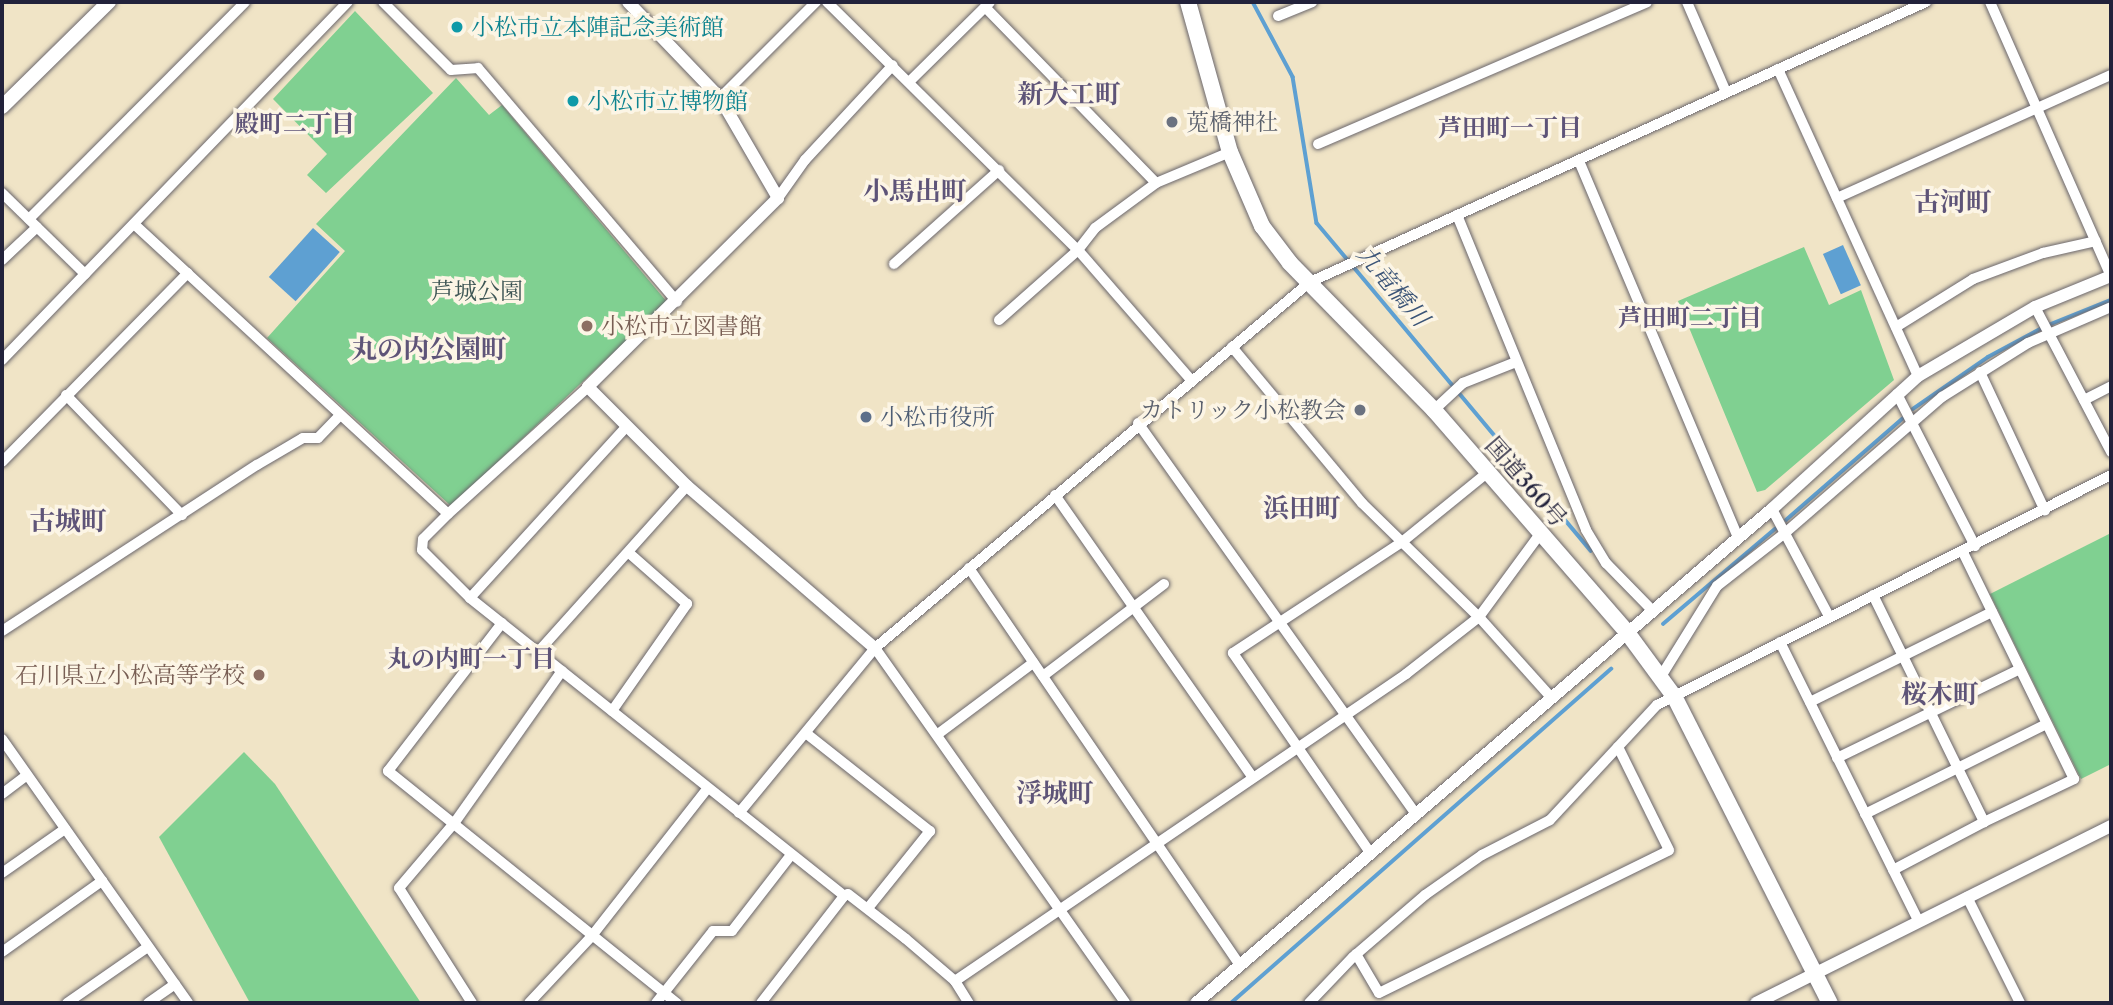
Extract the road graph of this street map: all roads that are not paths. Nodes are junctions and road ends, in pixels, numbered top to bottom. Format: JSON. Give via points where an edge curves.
{"nodes":[{"id":1,"x":109,"y":2,"type":"edge"},
{"id":2,"x":245,"y":2,"type":"edge"},
{"id":3,"x":348,"y":2,"type":"edge"},
{"id":4,"x":383,"y":2,"type":"edge"},
{"id":5,"x":628,"y":2,"type":"edge"},
{"id":6,"x":816,"y":2,"type":"edge"},
{"id":7,"x":827,"y":2,"type":"edge"},
{"id":8,"x":1188,"y":2,"type":"edge"},
{"id":9,"x":1312,"y":2,"type":"edge"},
{"id":10,"x":1647,"y":2,"type":"edge"},
{"id":11,"x":1687,"y":2,"type":"edge"},
{"id":12,"x":1926,"y":2,"type":"edge"},
{"id":13,"x":1990,"y":2,"type":"edge"},
{"id":14,"x":987,"y":4,"type":"edge"},
{"id":15,"x":1278,"y":16,"type":"dead end"},
{"id":16,"x":893,"y":65,"type":"junction"},
{"id":17,"x":1778,"y":69,"type":"junction"},
{"id":18,"x":2111,"y":75,"type":"edge"},
{"id":19,"x":910,"y":81,"type":"junction"},
{"id":20,"x":1726,"y":92,"type":"junction"},
{"id":21,"x":720,"y":98,"type":"junction"},
{"id":22,"x":2,"y":107,"type":"edge"},
{"id":23,"x":2037,"y":108,"type":"junction"},
{"id":24,"x":1318,"y":144,"type":"dead end"},
{"id":25,"x":1230,"y":152,"type":"junction"},
{"id":26,"x":1579,"y":162,"type":"junction"},
{"id":27,"x":999,"y":170,"type":"junction"},
{"id":28,"x":1156,"y":183,"type":"junction"},
{"id":29,"x":2,"y":193,"type":"edge"},
{"id":30,"x":778,"y":198,"type":"junction"},
{"id":31,"x":1837,"y":198,"type":"junction"},
{"id":32,"x":1457,"y":215,"type":"junction"},
{"id":33,"x":33,"y":223,"type":"junction"},
{"id":34,"x":134,"y":224,"type":"junction"},
{"id":35,"x":2096,"y":242,"type":"junction"},
{"id":36,"x":1078,"y":250,"type":"junction"},
{"id":37,"x":2,"y":260,"type":"edge"},
{"id":38,"x":894,"y":264,"type":"dead end"},
{"id":39,"x":85,"y":274,"type":"junction"},
{"id":40,"x":188,"y":274,"type":"junction"},
{"id":41,"x":2111,"y":276,"type":"edge"},
{"id":42,"x":1310,"y":282,"type":"junction"},
{"id":43,"x":677,"y":302,"type":"junction"},
{"id":44,"x":2035,"y":307,"type":"junction"},
{"id":45,"x":2111,"y":307,"type":"edge"},
{"id":46,"x":999,"y":320,"type":"dead end"},
{"id":47,"x":1896,"y":327,"type":"junction"},
{"id":48,"x":2049,"y":332,"type":"junction"},
{"id":49,"x":1232,"y":347,"type":"junction"},
{"id":50,"x":2,"y":359,"type":"edge"},
{"id":51,"x":1517,"y":362,"type":"junction"},
{"id":52,"x":1980,"y":372,"type":"junction"},
{"id":53,"x":1918,"y":376,"type":"junction"},
{"id":54,"x":1191,"y":380,"type":"junction"},
{"id":55,"x":2111,"y":386,"type":"edge"},
{"id":56,"x":588,"y":387,"type":"junction"},
{"id":57,"x":1897,"y":394,"type":"junction"},
{"id":58,"x":66,"y":395,"type":"junction"},
{"id":59,"x":2084,"y":400,"type":"junction"},
{"id":60,"x":1434,"y":410,"type":"junction"},
{"id":61,"x":340,"y":415,"type":"junction"},
{"id":62,"x":1912,"y":422,"type":"junction"},
{"id":63,"x":1138,"y":423,"type":"junction"},
{"id":64,"x":626,"y":427,"type":"junction"},
{"id":65,"x":2111,"y":452,"type":"edge"},
{"id":66,"x":2,"y":462,"type":"edge"},
{"id":67,"x":1487,"y":473,"type":"junction"},
{"id":68,"x":2111,"y":475,"type":"edge"},
{"id":69,"x":687,"y":486,"type":"junction"},
{"id":70,"x":1055,"y":495,"type":"junction"},
{"id":71,"x":1772,"y":509,"type":"junction"},
{"id":72,"x":2045,"y":511,"type":"junction"},
{"id":73,"x":448,"y":514,"type":"junction"},
{"id":74,"x":182,"y":515,"type":"junction"},
{"id":75,"x":1785,"y":533,"type":"junction"},
{"id":76,"x":1540,"y":534,"type":"junction"},
{"id":77,"x":1738,"y":538,"type":"junction"},
{"id":78,"x":1402,"y":542,"type":"junction"},
{"id":79,"x":1975,"y":545,"type":"junction"},
{"id":80,"x":1963,"y":552,"type":"junction"},
{"id":81,"x":630,"y":554,"type":"junction"},
{"id":82,"x":969,"y":568,"type":"junction"},
{"id":83,"x":1164,"y":584,"type":"dead end"},
{"id":84,"x":1873,"y":595,"type":"junction"},
{"id":85,"x":470,"y":598,"type":"junction"},
{"id":86,"x":1133,"y":607,"type":"junction"},
{"id":87,"x":1652,"y":610,"type":"junction"},
{"id":88,"x":1992,"y":612,"type":"junction"},
{"id":89,"x":1829,"y":616,"type":"junction"},
{"id":90,"x":1479,"y":617,"type":"junction"},
{"id":91,"x":502,"y":624,"type":"junction"},
{"id":92,"x":1278,"y":624,"type":"junction"},
{"id":93,"x":2,"y":631,"type":"edge"},
{"id":94,"x":1626,"y":632,"type":"junction"},
{"id":95,"x":1780,"y":642,"type":"junction"},
{"id":96,"x":875,"y":649,"type":"junction"},
{"id":97,"x":538,"y":652,"type":"junction"},
{"id":98,"x":1903,"y":656,"type":"junction"},
{"id":99,"x":1033,"y":663,"type":"junction"},
{"id":100,"x":2020,"y":670,"type":"junction"},
{"id":101,"x":562,"y":671,"type":"junction"},
{"id":102,"x":1043,"y":676,"type":"junction"},
{"id":103,"x":1660,"y":678,"type":"junction"},
{"id":104,"x":1550,"y":696,"type":"junction"},
{"id":105,"x":1674,"y":696,"type":"junction"},
{"id":106,"x":1810,"y":702,"type":"junction"},
{"id":107,"x":612,"y":711,"type":"junction"},
{"id":108,"x":1930,"y":712,"type":"junction"},
{"id":109,"x":1344,"y":714,"type":"junction"},
{"id":110,"x":2046,"y":724,"type":"junction"},
{"id":111,"x":807,"y":734,"type":"junction"},
{"id":112,"x":938,"y":734,"type":"junction"},
{"id":113,"x":2,"y":739,"type":"edge"},
{"id":114,"x":1296,"y":747,"type":"junction"},
{"id":115,"x":1618,"y":747,"type":"junction"},
{"id":116,"x":1838,"y":758,"type":"junction"},
{"id":117,"x":1958,"y":768,"type":"junction"},
{"id":118,"x":27,"y":775,"type":"junction"},
{"id":119,"x":1253,"y":778,"type":"junction"},
{"id":120,"x":708,"y":788,"type":"junction"},
{"id":121,"x":2,"y":794,"type":"edge"},
{"id":122,"x":739,"y":813,"type":"junction"},
{"id":123,"x":1865,"y":814,"type":"junction"},
{"id":124,"x":1417,"y":816,"type":"junction"},
{"id":125,"x":455,"y":822,"type":"junction"},
{"id":126,"x":1984,"y":822,"type":"junction"},
{"id":127,"x":2111,"y":826,"type":"edge"},
{"id":128,"x":65,"y":829,"type":"junction"},
{"id":129,"x":1157,"y":844,"type":"junction"},
{"id":130,"x":1371,"y":853,"type":"junction"},
{"id":131,"x":791,"y":855,"type":"junction"},
{"id":132,"x":1893,"y":870,"type":"junction"},
{"id":133,"x":2,"y":873,"type":"edge"},
{"id":134,"x":102,"y":881,"type":"junction"},
{"id":135,"x":844,"y":896,"type":"junction"},
{"id":136,"x":1967,"y":897,"type":"junction"},
{"id":137,"x":868,"y":908,"type":"junction"},
{"id":138,"x":1062,"y":912,"type":"junction"},
{"id":139,"x":1918,"y":920,"type":"junction"},
{"id":140,"x":591,"y":937,"type":"junction"},
{"id":141,"x":148,"y":947,"type":"junction"},
{"id":142,"x":2,"y":952,"type":"edge"},
{"id":143,"x":1356,"y":954,"type":"junction"},
{"id":144,"x":1239,"y":964,"type":"junction"},
{"id":145,"x":1815,"y":974,"type":"junction"},
{"id":146,"x":955,"y":981,"type":"junction"},
{"id":147,"x":175,"y":984,"type":"junction"},
{"id":148,"x":664,"y":993,"type":"junction"},
{"id":149,"x":67,"y":1003,"type":"edge"},
{"id":150,"x":148,"y":1003,"type":"edge"},
{"id":151,"x":188,"y":1003,"type":"edge"},
{"id":152,"x":472,"y":1003,"type":"edge"},
{"id":153,"x":529,"y":1003,"type":"edge"},
{"id":154,"x":656,"y":1003,"type":"edge"},
{"id":155,"x":677,"y":1003,"type":"edge"},
{"id":156,"x":761,"y":1003,"type":"edge"},
{"id":157,"x":969,"y":1003,"type":"edge"},
{"id":158,"x":1123,"y":1003,"type":"edge"},
{"id":159,"x":1196,"y":1003,"type":"edge"},
{"id":160,"x":1309,"y":1003,"type":"edge"},
{"id":161,"x":1756,"y":1003,"type":"edge"},
{"id":162,"x":1830,"y":1003,"type":"edge"},
{"id":163,"x":2020,"y":1003,"type":"edge"}],
"edges":[{"from":1,"to":22,"type":"main road"},
{"from":2,"to":33,"type":"street"},
{"from":3,"to":34,"type":"street"},
{"from":4,"to":43,"type":"street","via":[[452,71],[478,68]]},
{"from":5,"to":21,"type":"street"},
{"from":6,"to":21,"type":"street"},
{"from":7,"to":16,"type":"street"},
{"from":8,"to":25,"type":"highway","name":"国道360号"},
{"from":9,"to":15,"type":"street"},
{"from":10,"to":24,"type":"street"},
{"from":11,"to":20,"type":"street"},
{"from":12,"to":17,"type":"street"},
{"from":13,"to":23,"type":"street"},
{"from":14,"to":19,"type":"street"},
{"from":14,"to":28,"type":"street"},
{"from":16,"to":19,"type":"street"},
{"from":16,"to":30,"type":"street","via":[[805,160]]},
{"from":17,"to":20,"type":"street"},
{"from":17,"to":31,"type":"street"},
{"from":18,"to":23,"type":"street"},
{"from":19,"to":27,"type":"street"},
{"from":20,"to":26,"type":"street"},
{"from":21,"to":30,"type":"street"},
{"from":23,"to":31,"type":"street"},
{"from":23,"to":35,"type":"street"},
{"from":25,"to":28,"type":"street"},
{"from":25,"to":42,"type":"highway","name":"国道360号","via":[[1262,226]]},
{"from":26,"to":32,"type":"street"},
{"from":26,"to":77,"type":"street"},
{"from":27,"to":36,"type":"street"},
{"from":27,"to":38,"type":"street"},
{"from":28,"to":36,"type":"street","via":[[1095,228]]},
{"from":29,"to":33,"type":"street"},
{"from":30,"to":43,"type":"street"},
{"from":31,"to":47,"type":"street"},
{"from":32,"to":42,"type":"street"},
{"from":32,"to":51,"type":"street"},
{"from":33,"to":37,"type":"street"},
{"from":33,"to":39,"type":"street"},
{"from":34,"to":39,"type":"street"},
{"from":34,"to":40,"type":"street"},
{"from":35,"to":41,"type":"street"},
{"from":35,"to":47,"type":"street","via":[[2043,253],[1973,279]]},
{"from":36,"to":46,"type":"street"},
{"from":36,"to":54,"type":"street"},
{"from":39,"to":50,"type":"street"},
{"from":40,"to":58,"type":"street"},
{"from":40,"to":61,"type":"street"},
{"from":41,"to":44,"type":"street"},
{"from":42,"to":49,"type":"street"},
{"from":42,"to":60,"type":"highway","name":"国道360号"},
{"from":43,"to":56,"type":"street"},
{"from":44,"to":48,"type":"street"},
{"from":44,"to":53,"type":"street"},
{"from":45,"to":48,"type":"street"},
{"from":47,"to":53,"type":"street"},
{"from":48,"to":52,"type":"street"},
{"from":48,"to":59,"type":"street"},
{"from":49,"to":54,"type":"street"},
{"from":49,"to":78,"type":"street","via":[[1337,476]]},
{"from":51,"to":60,"type":"street","via":[[1462,383]]},
{"from":51,"to":87,"type":"street","via":[[1586,530],[1606,563]]},
{"from":52,"to":62,"type":"street"},
{"from":52,"to":72,"type":"street"},
{"from":53,"to":57,"type":"street"},
{"from":54,"to":63,"type":"street"},
{"from":55,"to":59,"type":"street"},
{"from":56,"to":64,"type":"street"},
{"from":56,"to":73,"type":"street"},
{"from":57,"to":62,"type":"street"},
{"from":57,"to":71,"type":"street"},
{"from":58,"to":66,"type":"street"},
{"from":58,"to":74,"type":"street"},
{"from":59,"to":65,"type":"street"},
{"from":60,"to":67,"type":"highway","name":"国道360号"},
{"from":61,"to":73,"type":"street"},
{"from":61,"to":74,"type":"street","via":[[318,438],[303,438]]},
{"from":62,"to":75,"type":"street"},
{"from":62,"to":79,"type":"street"},
{"from":63,"to":70,"type":"street"},
{"from":63,"to":92,"type":"street"},
{"from":64,"to":69,"type":"street"},
{"from":64,"to":85,"type":"street"},
{"from":67,"to":76,"type":"highway","name":"国道360号"},
{"from":67,"to":78,"type":"street"},
{"from":68,"to":72,"type":"street"},
{"from":69,"to":81,"type":"street"},
{"from":69,"to":96,"type":"street"},
{"from":70,"to":82,"type":"street"},
{"from":70,"to":86,"type":"street"},
{"from":71,"to":75,"type":"street"},
{"from":71,"to":77,"type":"street"},
{"from":72,"to":79,"type":"street"},
{"from":73,"to":85,"type":"street","via":[[424,539],[422,550]]},
{"from":74,"to":93,"type":"street"},
{"from":75,"to":89,"type":"street"},
{"from":75,"to":103,"type":"street","via":[[1717,586]]},
{"from":76,"to":90,"type":"street"},
{"from":76,"to":94,"type":"highway","name":"国道360号"},
{"from":77,"to":87,"type":"street"},
{"from":78,"to":90,"type":"street"},
{"from":78,"to":92,"type":"street"},
{"from":79,"to":80,"type":"street"},
{"from":80,"to":84,"type":"street"},
{"from":80,"to":88,"type":"street"},
{"from":81,"to":97,"type":"street"},
{"from":81,"to":107,"type":"street","via":[[687,604]]},
{"from":82,"to":96,"type":"street"},
{"from":82,"to":99,"type":"street"},
{"from":83,"to":86,"type":"street"},
{"from":84,"to":89,"type":"street"},
{"from":84,"to":98,"type":"street"},
{"from":85,"to":91,"type":"street"},
{"from":86,"to":102,"type":"street"},
{"from":86,"to":119,"type":"street"},
{"from":87,"to":94,"type":"street"},
{"from":88,"to":98,"type":"street"},
{"from":88,"to":100,"type":"street"},
{"from":89,"to":95,"type":"street"},
{"from":90,"to":104,"type":"street"},
{"from":90,"to":109,"type":"street","via":[[1406,674]]},
{"from":91,"to":97,"type":"street"},
{"from":91,"to":125,"type":"street","via":[[388,771]]},
{"from":92,"to":109,"type":"street"},
{"from":92,"to":114,"type":"street","via":[[1233,653]]},
{"from":94,"to":103,"type":"highway","name":"国道360号"},
{"from":94,"to":104,"type":"street"},
{"from":95,"to":105,"type":"street"},
{"from":95,"to":106,"type":"street"},
{"from":96,"to":111,"type":"street"},
{"from":96,"to":112,"type":"street"},
{"from":97,"to":101,"type":"street"},
{"from":98,"to":106,"type":"street"},
{"from":98,"to":108,"type":"street"},
{"from":99,"to":102,"type":"street"},
{"from":99,"to":112,"type":"street"},
{"from":100,"to":108,"type":"street"},
{"from":100,"to":110,"type":"street"},
{"from":101,"to":107,"type":"street"},
{"from":101,"to":125,"type":"street"},
{"from":102,"to":129,"type":"street"},
{"from":103,"to":105,"type":"highway","name":"国道360号"},
{"from":104,"to":124,"type":"street"},
{"from":105,"to":115,"type":"street","via":[[1657,705]]},
{"from":105,"to":145,"type":"highway","name":"国道360号"},
{"from":106,"to":116,"type":"street"},
{"from":107,"to":120,"type":"street"},
{"from":108,"to":116,"type":"street"},
{"from":108,"to":117,"type":"street"},
{"from":109,"to":114,"type":"street"},
{"from":109,"to":124,"type":"street"},
{"from":110,"to":117,"type":"street"},
{"from":110,"to":126,"type":"street","via":[[2074,779]]},
{"from":111,"to":122,"type":"street"},
{"from":111,"to":137,"type":"street","via":[[930,831]]},
{"from":112,"to":138,"type":"street"},
{"from":113,"to":118,"type":"street"},
{"from":114,"to":119,"type":"street"},
{"from":114,"to":130,"type":"street"},
{"from":115,"to":143,"type":"street","via":[[1550,820],[1482,855],[1425,895]]},
{"from":115,"to":143,"type":"street","via":[[1669,850],[1380,993]]},
{"from":116,"to":123,"type":"street"},
{"from":117,"to":123,"type":"street"},
{"from":117,"to":126,"type":"street"},
{"from":118,"to":121,"type":"street"},
{"from":118,"to":128,"type":"street"},
{"from":119,"to":129,"type":"street"},
{"from":120,"to":122,"type":"street"},
{"from":120,"to":140,"type":"street"},
{"from":122,"to":131,"type":"street"},
{"from":123,"to":132,"type":"street"},
{"from":124,"to":130,"type":"street"},
{"from":125,"to":140,"type":"street"},
{"from":125,"to":152,"type":"street","via":[[399,888]]},
{"from":126,"to":132,"type":"street"},
{"from":127,"to":136,"type":"street"},
{"from":128,"to":133,"type":"street"},
{"from":128,"to":134,"type":"street"},
{"from":129,"to":138,"type":"street"},
{"from":129,"to":144,"type":"street"},
{"from":130,"to":144,"type":"street"},
{"from":131,"to":135,"type":"street"},
{"from":131,"to":148,"type":"street","via":[[732,931],[712,931]]},
{"from":132,"to":139,"type":"street"},
{"from":134,"to":141,"type":"street"},
{"from":134,"to":142,"type":"street"},
{"from":135,"to":137,"type":"street","via":[[848,894]]},
{"from":135,"to":156,"type":"street"},
{"from":136,"to":139,"type":"street"},
{"from":136,"to":163,"type":"street"},
{"from":137,"to":146,"type":"street"},
{"from":138,"to":146,"type":"street"},
{"from":138,"to":158,"type":"street"},
{"from":139,"to":145,"type":"street"},
{"from":140,"to":148,"type":"street"},
{"from":140,"to":153,"type":"street"},
{"from":141,"to":147,"type":"street"},
{"from":141,"to":149,"type":"street"},
{"from":143,"to":160,"type":"street"},
{"from":144,"to":159,"type":"street"},
{"from":145,"to":161,"type":"street"},
{"from":145,"to":162,"type":"highway","name":"国道360号"},
{"from":146,"to":157,"type":"street"},
{"from":147,"to":150,"type":"street"},
{"from":147,"to":151,"type":"street"},
{"from":148,"to":154,"type":"street"},
{"from":148,"to":155,"type":"street"}]}
